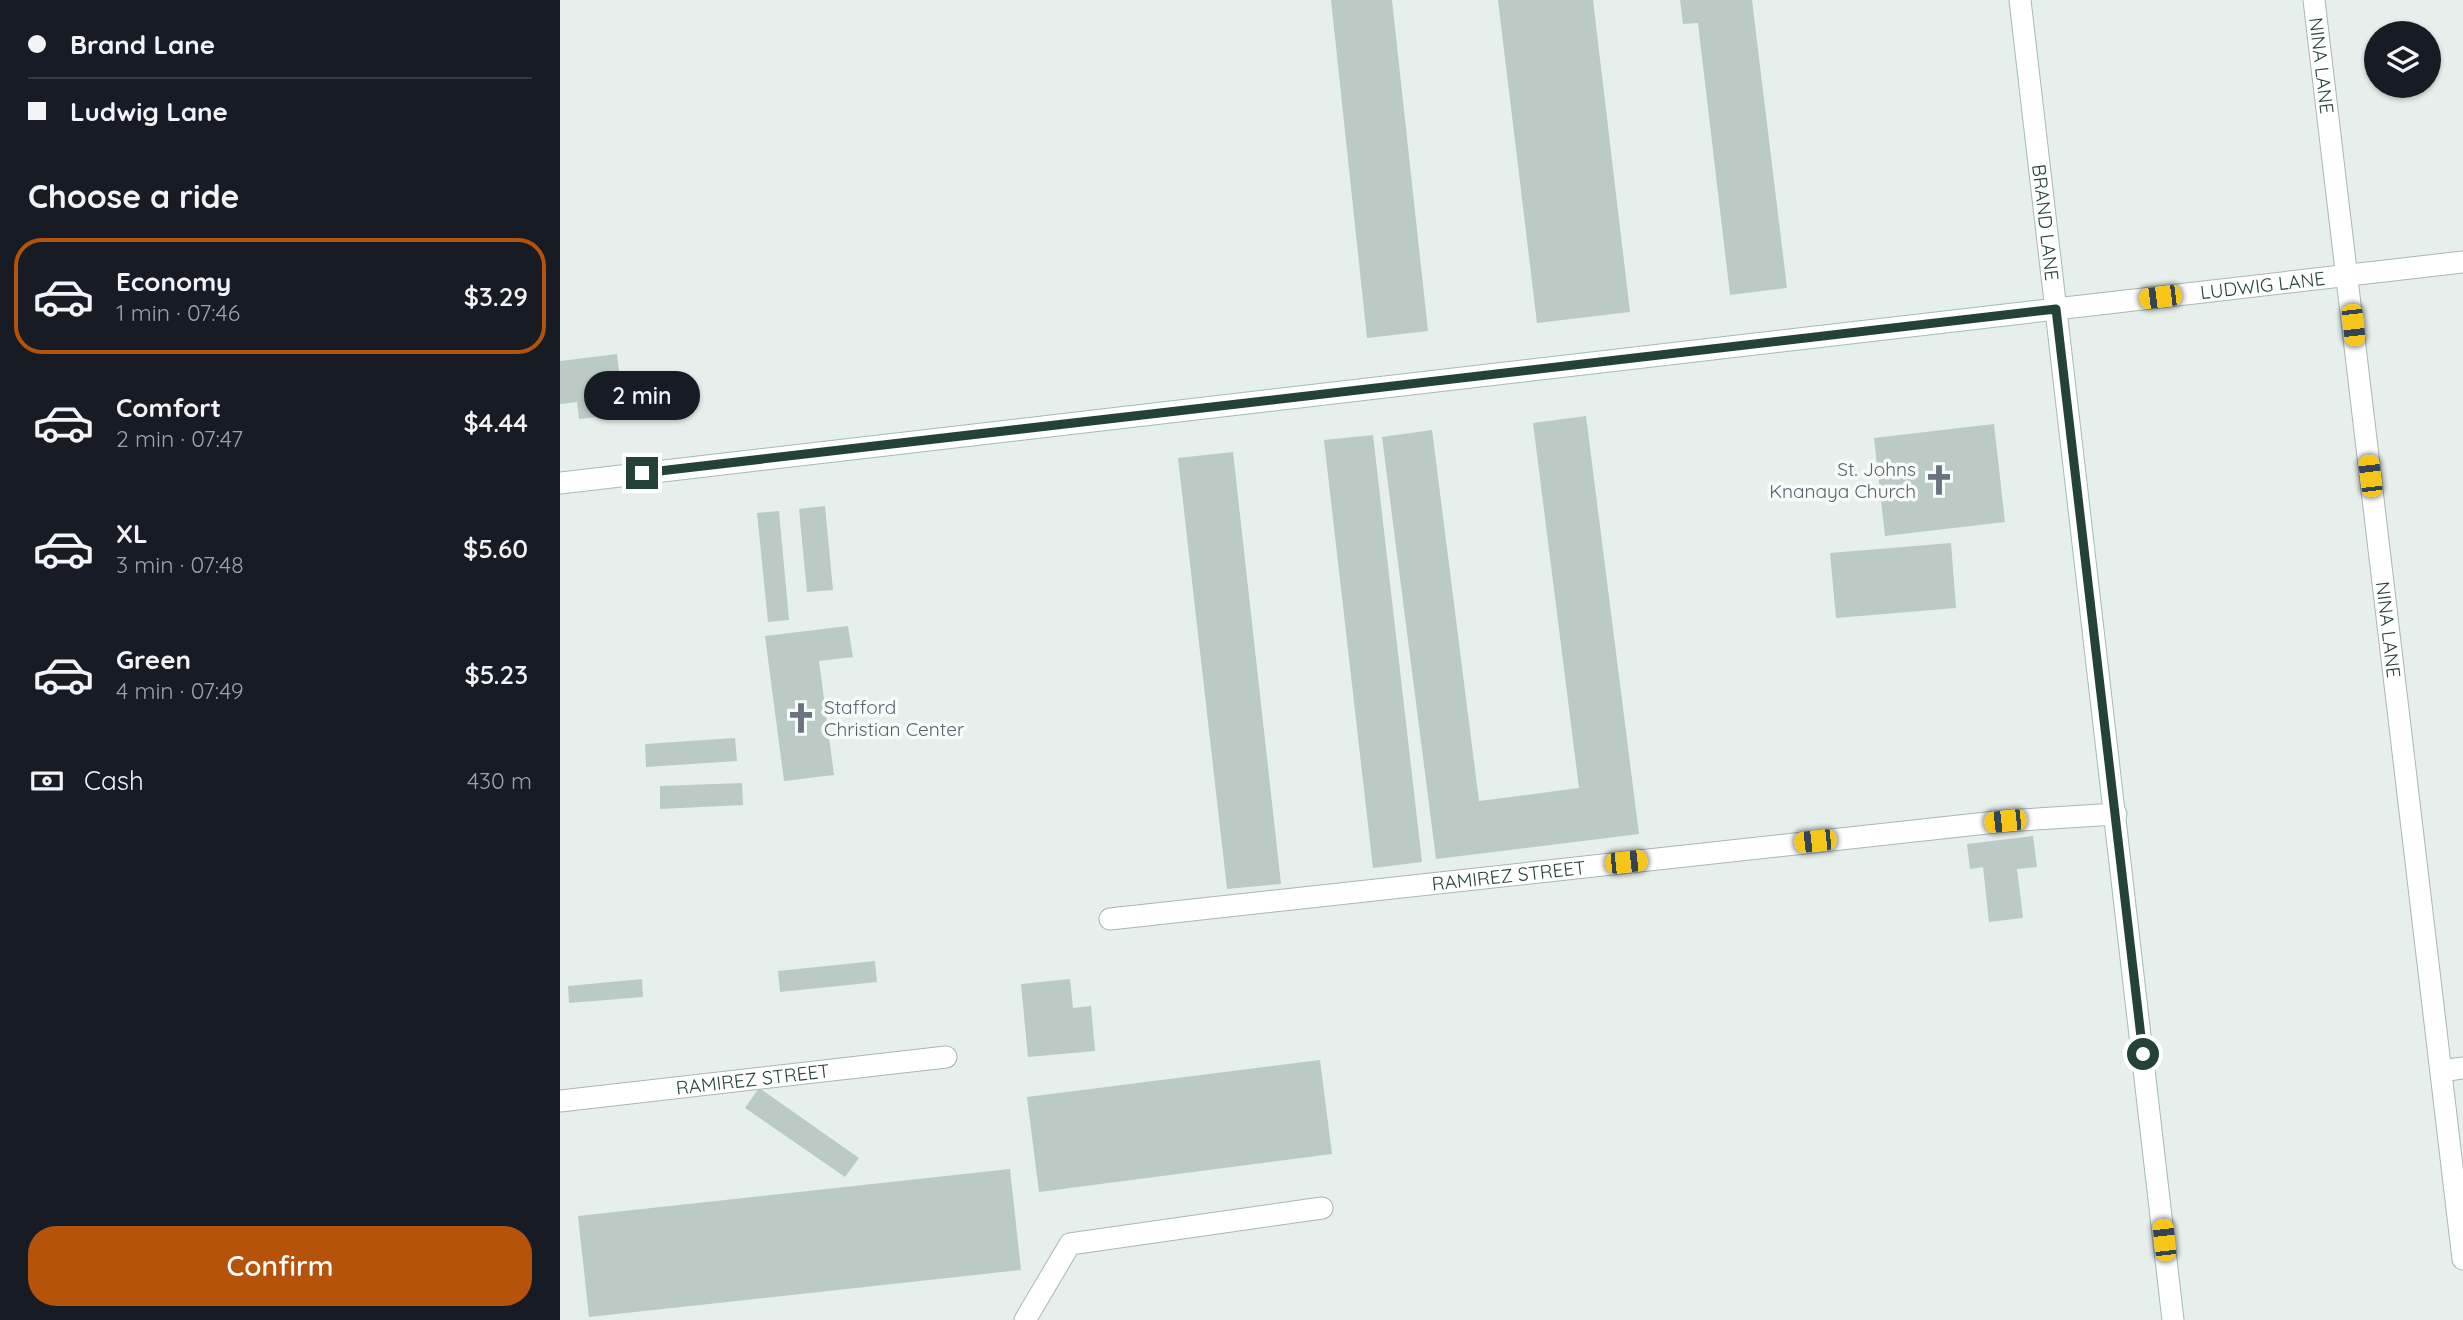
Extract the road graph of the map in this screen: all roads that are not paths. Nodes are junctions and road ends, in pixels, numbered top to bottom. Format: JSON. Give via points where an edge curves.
{"nodes":[{"id":1,"x":2020,"y":0,"type":"edge"},
{"id":2,"x":2314,"y":0,"type":"edge"},
{"id":3,"x":2463,"y":261,"type":"edge"},
{"id":4,"x":2346,"y":275,"type":"junction"},
{"id":5,"x":2056,"y":309,"type":"junction"},
{"id":6,"x":560,"y":483,"type":"edge"},
{"id":7,"x":2116,"y":814,"type":"junction"},
{"id":8,"x":1110,"y":919,"type":"dead end"},
{"id":9,"x":946,"y":1057,"type":"dead end"},
{"id":10,"x":2463,"y":1068,"type":"edge"},
{"id":11,"x":2441,"y":1071,"type":"junction"},
{"id":12,"x":560,"y":1101,"type":"edge"},
{"id":13,"x":1322,"y":1208,"type":"dead end"},
{"id":14,"x":2463,"y":1259,"type":"edge"},
{"id":15,"x":1025,"y":1320,"type":"edge"},
{"id":16,"x":2173,"y":1320,"type":"edge"}],
"edges":[{"from":1,"to":5,"type":"street","name":"BRAND LANE"},
{"from":2,"to":4,"type":"street","name":"NINA LANE"},
{"from":3,"to":4,"type":"street","name":"LUDWIG LANE"},
{"from":4,"to":5,"type":"street","name":"LUDWIG LANE"},
{"from":4,"to":11,"type":"street","name":"NINA LANE"},
{"from":5,"to":6,"type":"street","name":"LUDWIG LANE"},
{"from":5,"to":7,"type":"street","name":"BRAND LANE"},
{"from":7,"to":8,"type":"street","name":"RAMIREZ STREET","via":[[2005,821]]},
{"from":7,"to":16,"type":"street","name":"BRAND LANE"},
{"from":9,"to":12,"type":"street","name":"RAMIREZ STREET"},
{"from":10,"to":11,"type":"street"},
{"from":11,"to":14,"type":"street","name":"NINA LANE"},
{"from":13,"to":15,"type":"street","via":[[1070,1244]]}]}
